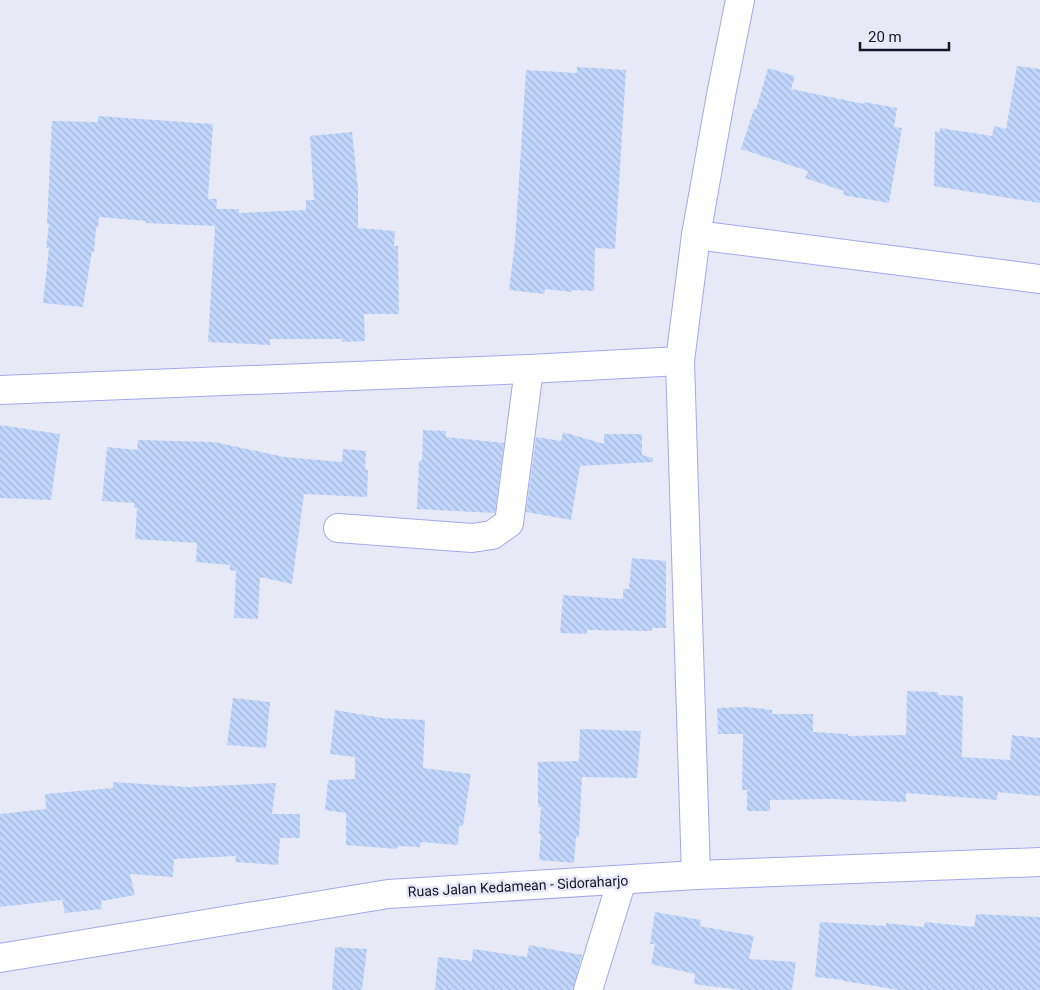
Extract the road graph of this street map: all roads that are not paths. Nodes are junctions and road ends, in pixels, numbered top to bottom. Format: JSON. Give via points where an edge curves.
{"nodes":[{"id":1,"x":740,"y":0,"type":"edge"},
{"id":2,"x":696,"y":235,"type":"junction"},
{"id":3,"x":1040,"y":279,"type":"edge"},
{"id":4,"x":680,"y":361,"type":"junction"},
{"id":5,"x":529,"y":370,"type":"junction"},
{"id":6,"x":0,"y":390,"type":"edge"},
{"id":7,"x":338,"y":528,"type":"dead end"},
{"id":8,"x":1040,"y":862,"type":"edge"},
{"id":9,"x":696,"y":875,"type":"junction"},
{"id":10,"x":622,"y":880,"type":"junction"},
{"id":11,"x":0,"y":958,"type":"edge"},
{"id":12,"x":588,"y":990,"type":"edge"}],
"edges":[{"from":1,"to":2,"type":"street"},
{"from":2,"to":3,"type":"street"},
{"from":2,"to":4,"type":"street"},
{"from":4,"to":5,"type":"street"},
{"from":4,"to":9,"type":"street"},
{"from":5,"to":6,"type":"street"},
{"from":5,"to":7,"type":"street","via":[[509,522],[492,535],[472,538]]},
{"from":8,"to":9,"type":"street","name":"Ruas Jalan Kedamean - Sidoraharjo"},
{"from":9,"to":10,"type":"street","name":"Ruas Jalan Kedamean - Sidoraharjo"},
{"from":10,"to":11,"type":"street","name":"Ruas Jalan Kedamean - Sidoraharjo","via":[[388,894]]},
{"from":10,"to":12,"type":"street"}]}
